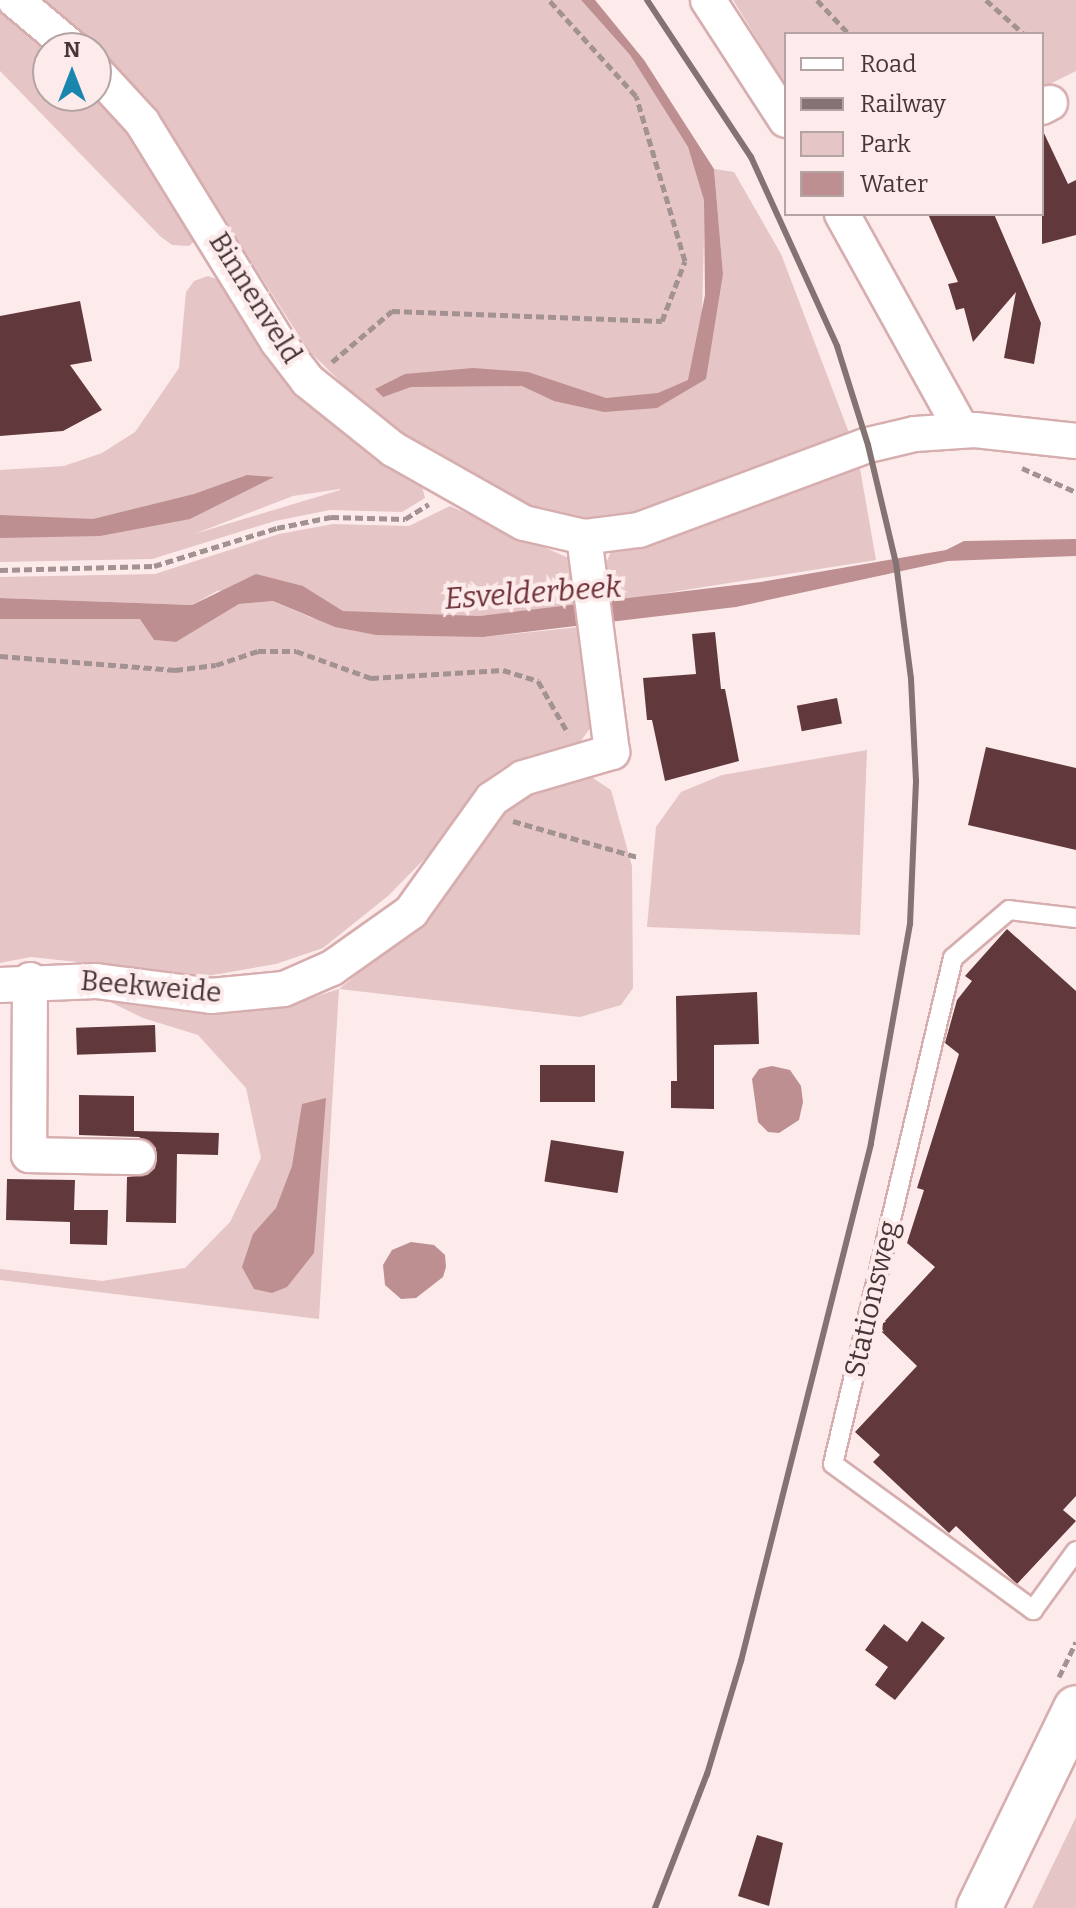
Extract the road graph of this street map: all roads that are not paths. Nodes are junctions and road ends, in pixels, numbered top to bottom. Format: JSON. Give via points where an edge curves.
{"nodes":[{"id":1,"x":15,"y":0,"type":"edge"},
{"id":2,"x":708,"y":0,"type":"edge"},
{"id":3,"x":53,"y":32,"type":"edge"},
{"id":4,"x":112,"y":89,"type":"edge"},
{"id":5,"x":784,"y":117,"type":"edge"},
{"id":6,"x":843,"y":216,"type":"edge"},
{"id":7,"x":961,"y":429,"type":"junction"},
{"id":8,"x":1036,"y":436,"type":"junction"},
{"id":9,"x":1076,"y":441,"type":"edge"},
{"id":10,"x":1076,"y":456,"type":"edge"},
{"id":11,"x":584,"y":537,"type":"junction"},
{"id":12,"x":1076,"y":918,"type":"edge"},
{"id":13,"x":15,"y":982,"type":"edge"},
{"id":14,"x":138,"y":1157,"type":"dead end"},
{"id":15,"x":1076,"y":1551,"type":"edge"},
{"id":16,"x":1076,"y":1708,"type":"edge"},
{"id":17,"x":979,"y":1908,"type":"edge"}],
"edges":[{"from":1,"to":3,"type":"street"},
{"from":2,"to":5,"type":"street"},
{"from":4,"to":11,"type":"street","name":"Binnenveld","via":[[142,122],[278,342],[308,381],[393,449],[448,482],[524,523]]},
{"from":6,"to":7,"type":"street"},
{"from":7,"to":8,"type":"street","name":"Binnenveld"},
{"from":7,"to":11,"type":"street","name":"Binnenveld","via":[[868,445],[639,530]]},
{"from":8,"to":9,"type":"street","name":"Binnenveld"},
{"from":8,"to":10,"type":"street","name":"Binnenveld"},
{"from":11,"to":13,"type":"street","name":"Beekweide","via":[[599,635],[598,755],[523,778],[492,799],[411,912],[332,968],[284,989],[211,996],[96,981]]},
{"from":12,"to":15,"type":"lane","name":"Stationsweg","via":[[1009,910],[953,958],[833,1464],[1033,1610]]},
{"from":13,"to":14,"type":"street","name":"Beekweide","via":[[29,1155]]},
{"from":16,"to":17,"type":"main road"}]}
